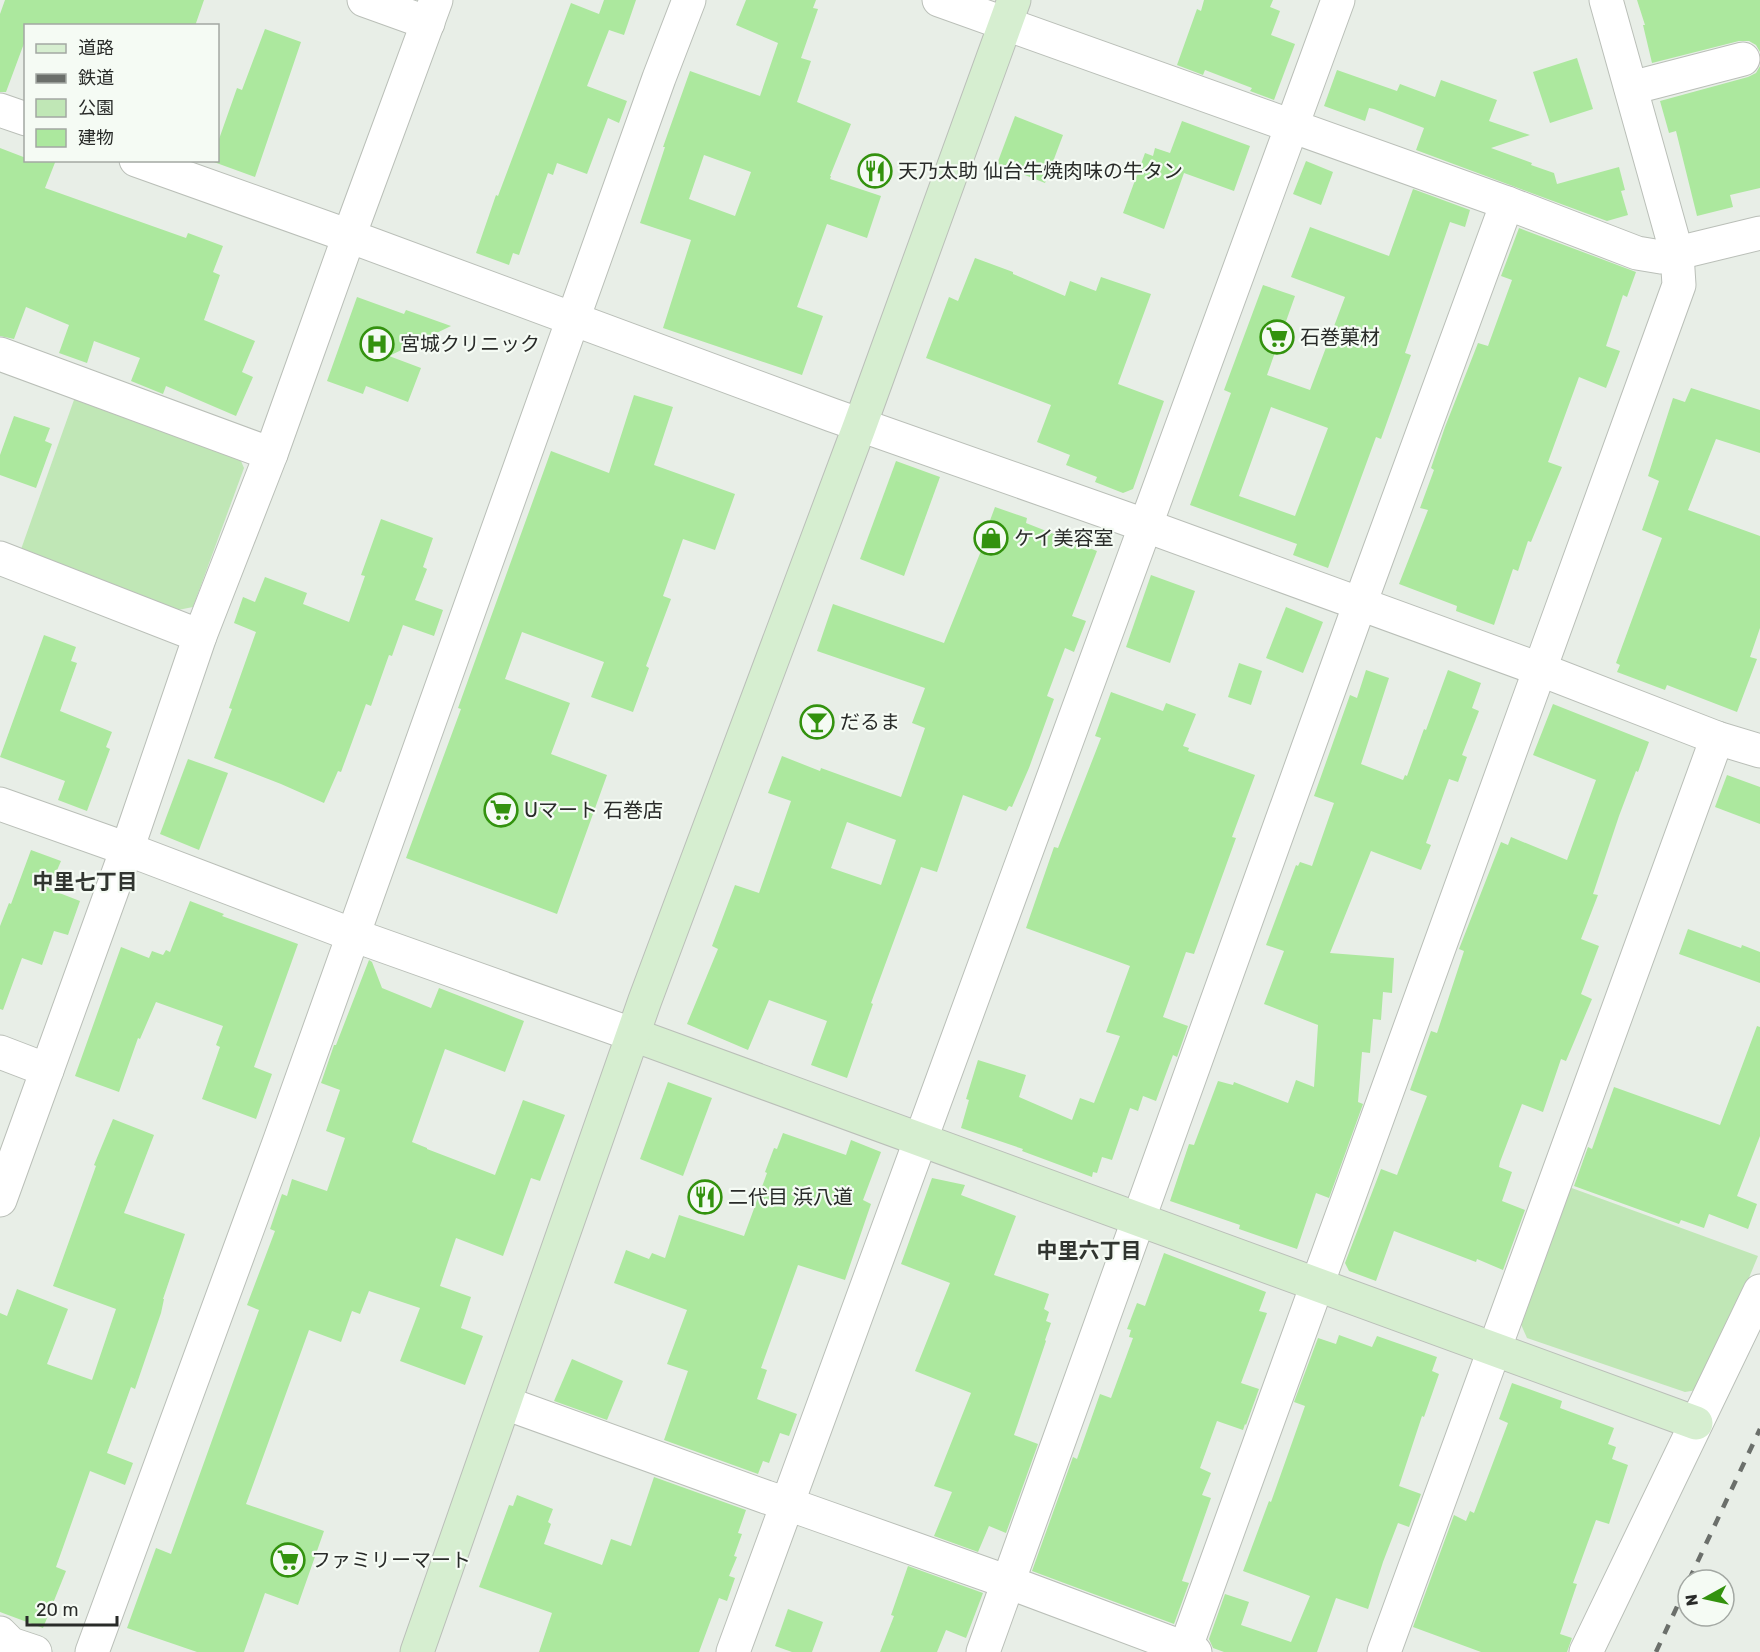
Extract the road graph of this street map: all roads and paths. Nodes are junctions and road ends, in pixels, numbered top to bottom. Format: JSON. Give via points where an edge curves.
{"nodes":[{"id":1,"x":364,"y":0,"type":"edge"},
{"id":2,"x":689,"y":0,"type":"edge"},
{"id":3,"x":939,"y":0,"type":"edge"},
{"id":4,"x":1338,"y":0,"type":"edge"},
{"id":5,"x":1606,"y":0,"type":"edge"},
{"id":6,"x":432,"y":11,"type":"edge"},
{"id":7,"x":1010,"y":12,"type":"edge"},
{"id":8,"x":1743,"y":59,"type":"dead end"},
{"id":9,"x":1631,"y":88,"type":"junction"},
{"id":10,"x":0,"y":110,"type":"edge"},
{"id":11,"x":24,"y":118,"type":"edge"},
{"id":12,"x":1292,"y":127,"type":"junction"},
{"id":13,"x":142,"y":162,"type":"edge"},
{"id":14,"x":1507,"y":203,"type":"junction"},
{"id":15,"x":1760,"y":233,"type":"edge"},
{"id":16,"x":349,"y":236,"type":"junction"},
{"id":17,"x":1677,"y":254,"type":"junction"},
{"id":18,"x":573,"y":320,"type":"junction"},
{"id":19,"x":0,"y":354,"type":"edge"},
{"id":20,"x":860,"y":425,"type":"junction"},
{"id":21,"x":271,"y":454,"type":"junction"},
{"id":22,"x":1145,"y":526,"type":"junction"},
{"id":23,"x":0,"y":558,"type":"edge"},
{"id":24,"x":1361,"y":604,"type":"junction"},
{"id":25,"x":200,"y":636,"type":"junction"},
{"id":26,"x":1539,"y":669,"type":"junction"},
{"id":27,"x":1717,"y":738,"type":"junction"},
{"id":28,"x":1760,"y":751,"type":"edge"},
{"id":29,"x":0,"y":804,"type":"edge"},
{"id":30,"x":127,"y":849,"type":"junction"},
{"id":31,"x":353,"y":935,"type":"junction"},
{"id":32,"x":634,"y":1035,"type":"junction"},
{"id":33,"x":0,"y":1052,"type":"edge"},
{"id":34,"x":47,"y":1070,"type":"junction"},
{"id":35,"x":921,"y":1139,"type":"junction"},
{"id":36,"x":0,"y":1200,"type":"edge"},
{"id":37,"x":1139,"y":1220,"type":"junction"},
{"id":38,"x":1317,"y":1284,"type":"junction"},
{"id":39,"x":1760,"y":1291,"type":"edge"},
{"id":40,"x":1495,"y":1349,"type":"junction"},
{"id":41,"x":505,"y":1403,"type":"junction"},
{"id":42,"x":1696,"y":1423,"type":"junction"},
{"id":43,"x":787,"y":1504,"type":"junction"},
{"id":44,"x":1008,"y":1582,"type":"junction"},
{"id":45,"x":0,"y":1633,"type":"edge"},
{"id":46,"x":1188,"y":1651,"type":"edge"},
{"id":47,"x":35,"y":1652,"type":"edge"},
{"id":48,"x":92,"y":1652,"type":"edge"},
{"id":49,"x":417,"y":1652,"type":"edge"},
{"id":50,"x":733,"y":1652,"type":"edge"},
{"id":51,"x":983,"y":1652,"type":"edge"},
{"id":52,"x":1384,"y":1652,"type":"edge"},
{"id":53,"x":1587,"y":1652,"type":"edge"}],
"edges":[{"from":1,"to":6,"type":"street"},
{"from":2,"to":18,"type":"street"},
{"from":3,"to":7,"type":"street"},
{"from":4,"to":12,"type":"street"},
{"from":5,"to":9,"type":"street"},
{"from":6,"to":16,"type":"street"},
{"from":7,"to":12,"type":"street"},
{"from":7,"to":20,"type":"street"},
{"from":8,"to":9,"type":"street"},
{"from":9,"to":17,"type":"street"},
{"from":10,"to":11,"type":"street"},
{"from":12,"to":14,"type":"street"},
{"from":12,"to":22,"type":"street"},
{"from":13,"to":16,"type":"street"},
{"from":14,"to":17,"type":"street","via":[[1637,253],[1661,257]]},
{"from":14,"to":24,"type":"street"},
{"from":15,"to":17,"type":"street"},
{"from":16,"to":18,"type":"street"},
{"from":16,"to":21,"type":"street"},
{"from":17,"to":26,"type":"street","via":[[1679,285]]},
{"from":18,"to":20,"type":"street"},
{"from":18,"to":31,"type":"street"},
{"from":19,"to":21,"type":"street"},
{"from":20,"to":22,"type":"street"},
{"from":20,"to":32,"type":"street"},
{"from":21,"to":25,"type":"street"},
{"from":22,"to":24,"type":"street"},
{"from":22,"to":35,"type":"street"},
{"from":23,"to":25,"type":"street"},
{"from":24,"to":26,"type":"street"},
{"from":24,"to":37,"type":"street"},
{"from":25,"to":30,"type":"street"},
{"from":26,"to":27,"type":"street"},
{"from":26,"to":38,"type":"street"},
{"from":27,"to":28,"type":"street"},
{"from":27,"to":40,"type":"street"},
{"from":29,"to":30,"type":"street"},
{"from":30,"to":31,"type":"street"},
{"from":30,"to":34,"type":"street"},
{"from":31,"to":32,"type":"street"},
{"from":31,"to":48,"type":"street"},
{"from":32,"to":35,"type":"street"},
{"from":32,"to":41,"type":"street"},
{"from":33,"to":34,"type":"street"},
{"from":34,"to":36,"type":"street"},
{"from":35,"to":37,"type":"street"},
{"from":35,"to":43,"type":"street"},
{"from":37,"to":38,"type":"street"},
{"from":37,"to":44,"type":"street"},
{"from":38,"to":40,"type":"street"},
{"from":38,"to":46,"type":"street"},
{"from":39,"to":42,"type":"street"},
{"from":40,"to":42,"type":"street"},
{"from":40,"to":52,"type":"street"},
{"from":41,"to":43,"type":"street"},
{"from":41,"to":49,"type":"street"},
{"from":42,"to":53,"type":"street"},
{"from":43,"to":44,"type":"street"},
{"from":43,"to":50,"type":"street"},
{"from":44,"to":46,"type":"street"},
{"from":44,"to":51,"type":"street"},
{"from":45,"to":47,"type":"street","via":[[11,1644]]}]}
